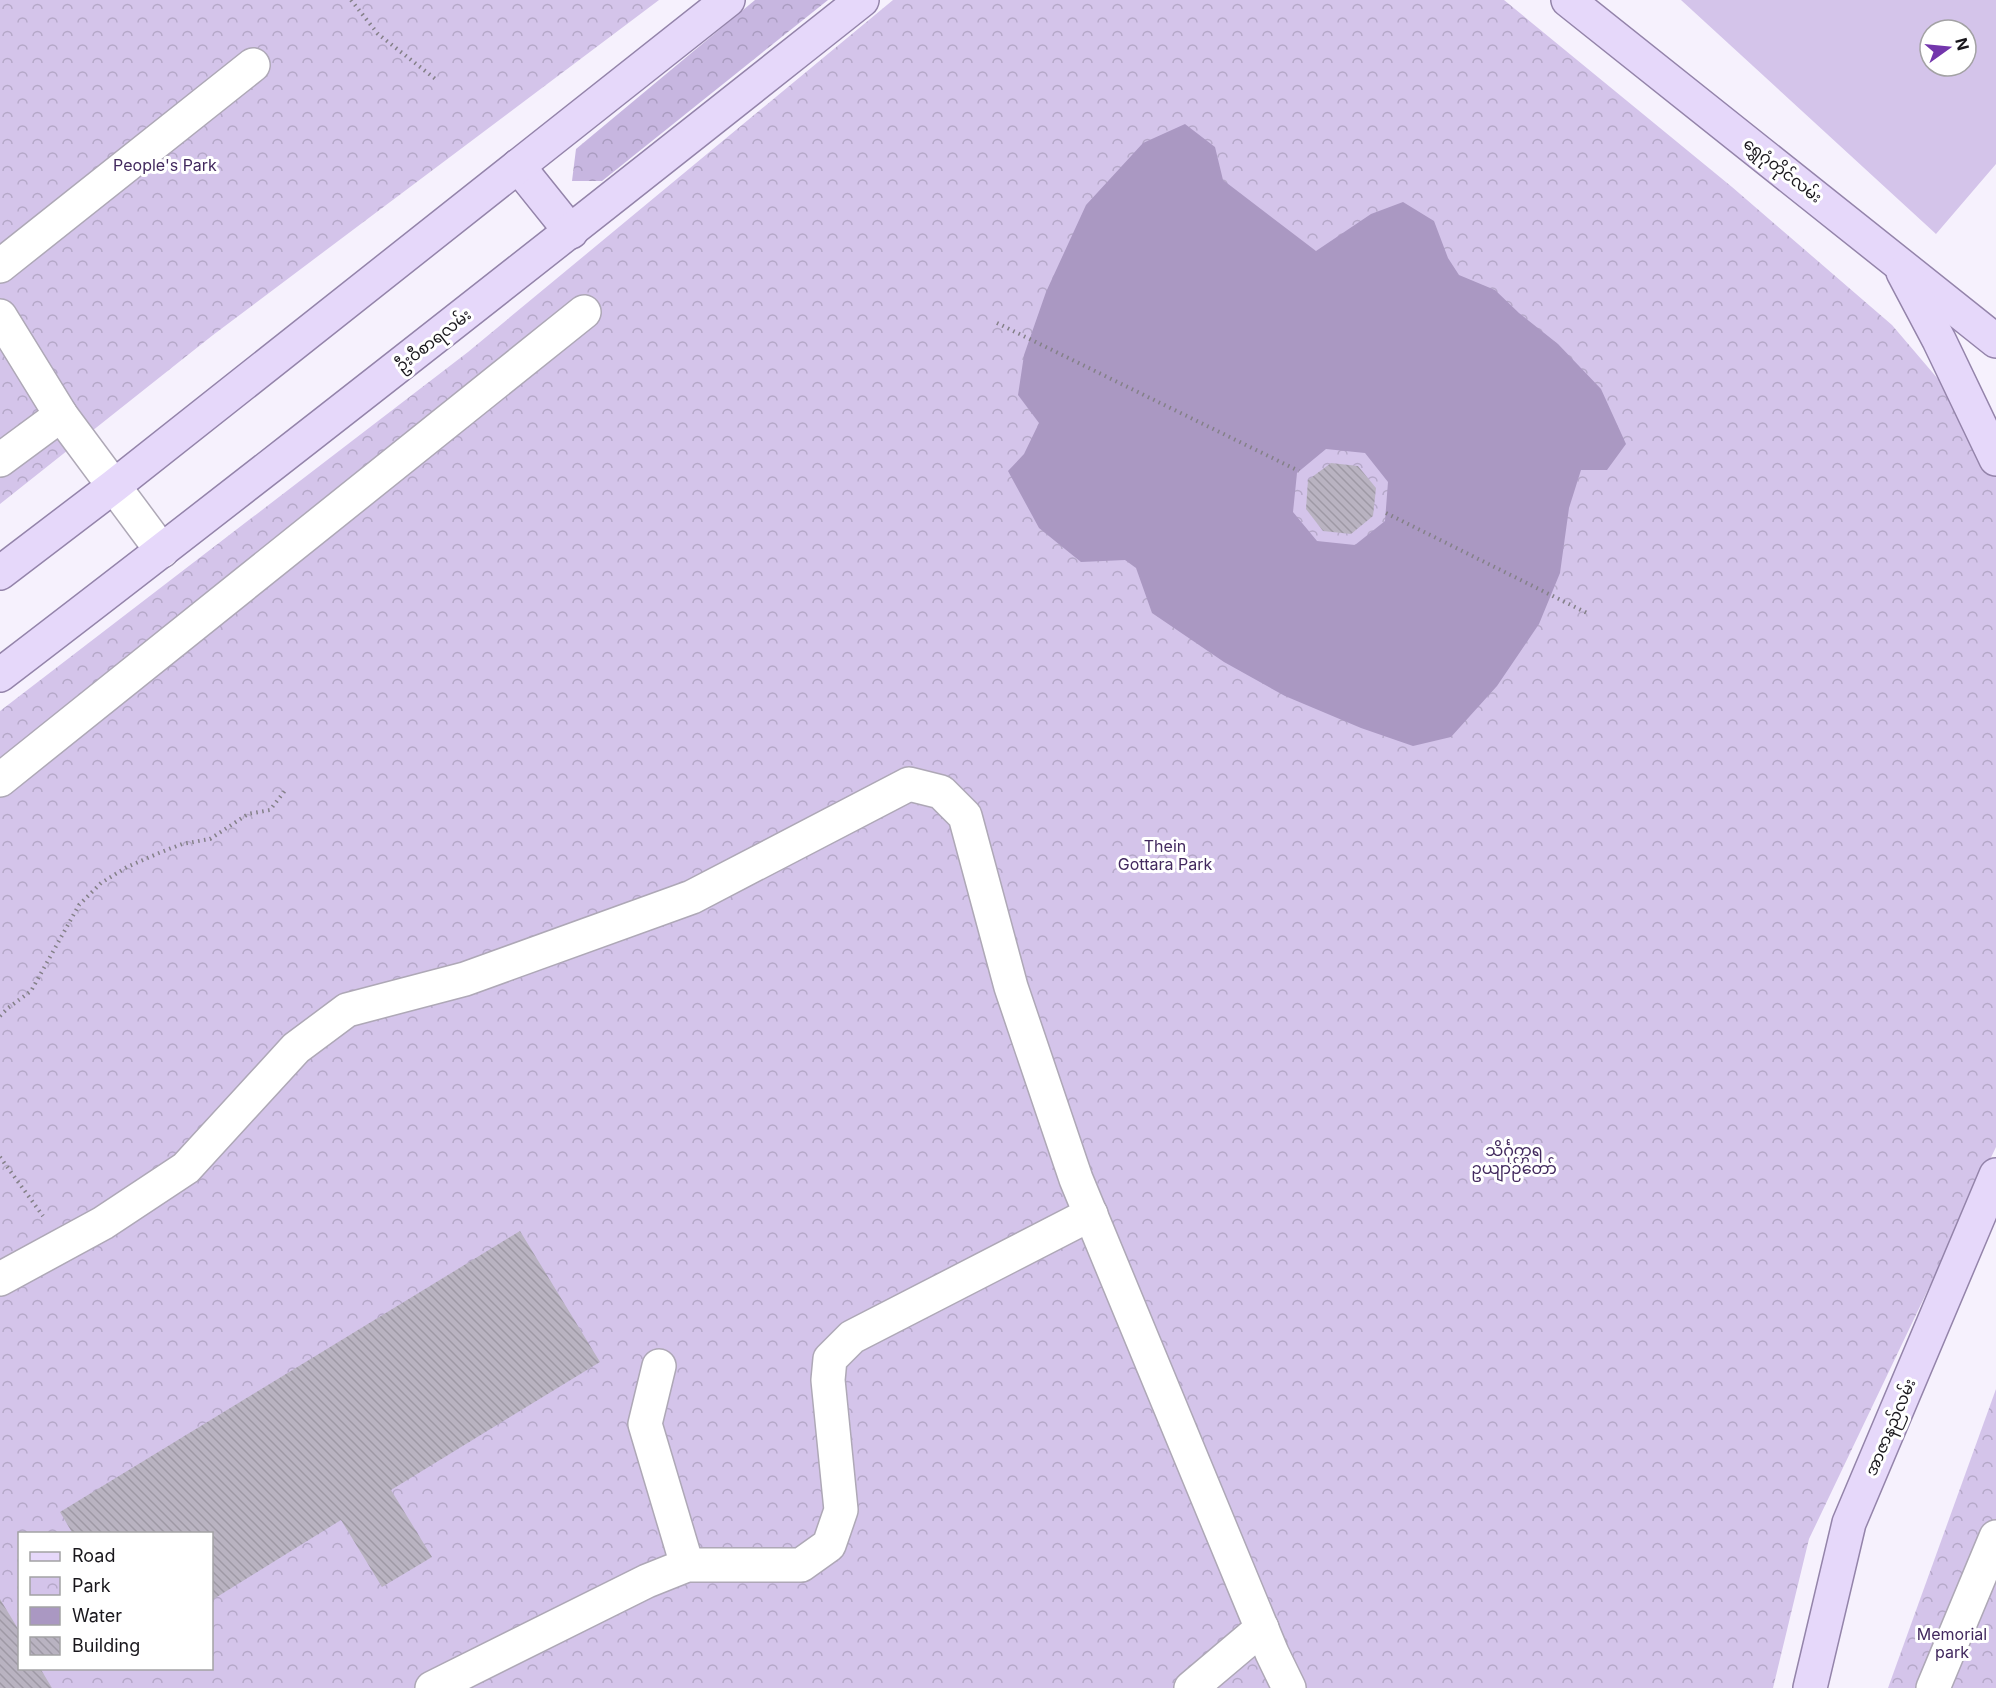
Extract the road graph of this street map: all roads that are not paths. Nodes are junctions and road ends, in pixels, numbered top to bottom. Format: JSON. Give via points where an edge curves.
{"nodes":[{"id":1,"x":728,"y":0,"type":"edge"},
{"id":2,"x":862,"y":0,"type":"edge"},
{"id":3,"x":1568,"y":0,"type":"edge"},
{"id":4,"x":253,"y":66,"type":"dead end"},
{"id":5,"x":518,"y":166,"type":"junction"},
{"id":6,"x":571,"y":232,"type":"junction"},
{"id":7,"x":1897,"y":260,"type":"junction"},
{"id":8,"x":0,"y":266,"type":"edge"},
{"id":9,"x":584,"y":312,"type":"dead end"},
{"id":10,"x":0,"y":316,"type":"edge"},
{"id":11,"x":1996,"y":341,"type":"edge"},
{"id":12,"x":61,"y":415,"type":"junction"},
{"id":13,"x":1996,"y":459,"type":"edge"},
{"id":14,"x":0,"y":460,"type":"edge"},
{"id":15,"x":114,"y":486,"type":"junction"},
{"id":16,"x":162,"y":551,"type":"junction"},
{"id":17,"x":0,"y":573,"type":"edge"},
{"id":18,"x":0,"y":675,"type":"edge"},
{"id":19,"x":0,"y":780,"type":"edge"},
{"id":20,"x":1996,"y":1175,"type":"edge"},
{"id":21,"x":1090,"y":1214,"type":"junction"},
{"id":22,"x":0,"y":1279,"type":"edge"},
{"id":23,"x":659,"y":1366,"type":"dead end"},
{"id":24,"x":1996,"y":1537,"type":"edge"},
{"id":25,"x":687,"y":1565,"type":"junction"},
{"id":26,"x":1262,"y":1628,"type":"junction"},
{"id":27,"x":432,"y":1688,"type":"edge"},
{"id":28,"x":1191,"y":1688,"type":"edge"},
{"id":29,"x":1289,"y":1688,"type":"edge"},
{"id":30,"x":1810,"y":1688,"type":"edge"},
{"id":31,"x":1933,"y":1688,"type":"edge"}],
"edges":[{"from":1,"to":5,"type":"main road"},
{"from":2,"to":6,"type":"main road","name":"ဦးဝီစာရလမ်း"},
{"from":3,"to":7,"type":"main road","name":"ရွှေဂုံတိုင်လမ်း"},
{"from":4,"to":8,"type":"lane"},
{"from":5,"to":6,"type":"main road"},
{"from":5,"to":15,"type":"main road"},
{"from":6,"to":16,"type":"main road","name":"ဦးဝီစာရလမ်း"},
{"from":7,"to":11,"type":"main road","name":"ရွှေဂုံတိုင်လမ်း"},
{"from":7,"to":13,"type":"main road"},
{"from":9,"to":19,"type":"lane"},
{"from":10,"to":12,"type":"lane"},
{"from":12,"to":14,"type":"lane"},
{"from":12,"to":15,"type":"lane"},
{"from":15,"to":16,"type":"lane"},
{"from":15,"to":17,"type":"main road"},
{"from":16,"to":18,"type":"main road","name":"ဦးဝီစာရလမ်း"},
{"from":20,"to":30,"type":"main road","name":"အာဇာနည်လမ်း","via":[[1850,1523]]},
{"from":21,"to":22,"type":"lane","via":[[1011,987],[965,816],[941,792],[909,784],[692,897],[465,979],[347,1011],[296,1048],[186,1168],[103,1223]]},
{"from":21,"to":25,"type":"lane","via":[[852,1337],[830,1359],[828,1380],[841,1510],[829,1545],[801,1565]]},
{"from":21,"to":26,"type":"lane"},
{"from":23,"to":25,"type":"lane","via":[[645,1424]]},
{"from":24,"to":31,"type":"lane"},
{"from":25,"to":27,"type":"lane"},
{"from":26,"to":28,"type":"lane"},
{"from":26,"to":29,"type":"lane"}]}
